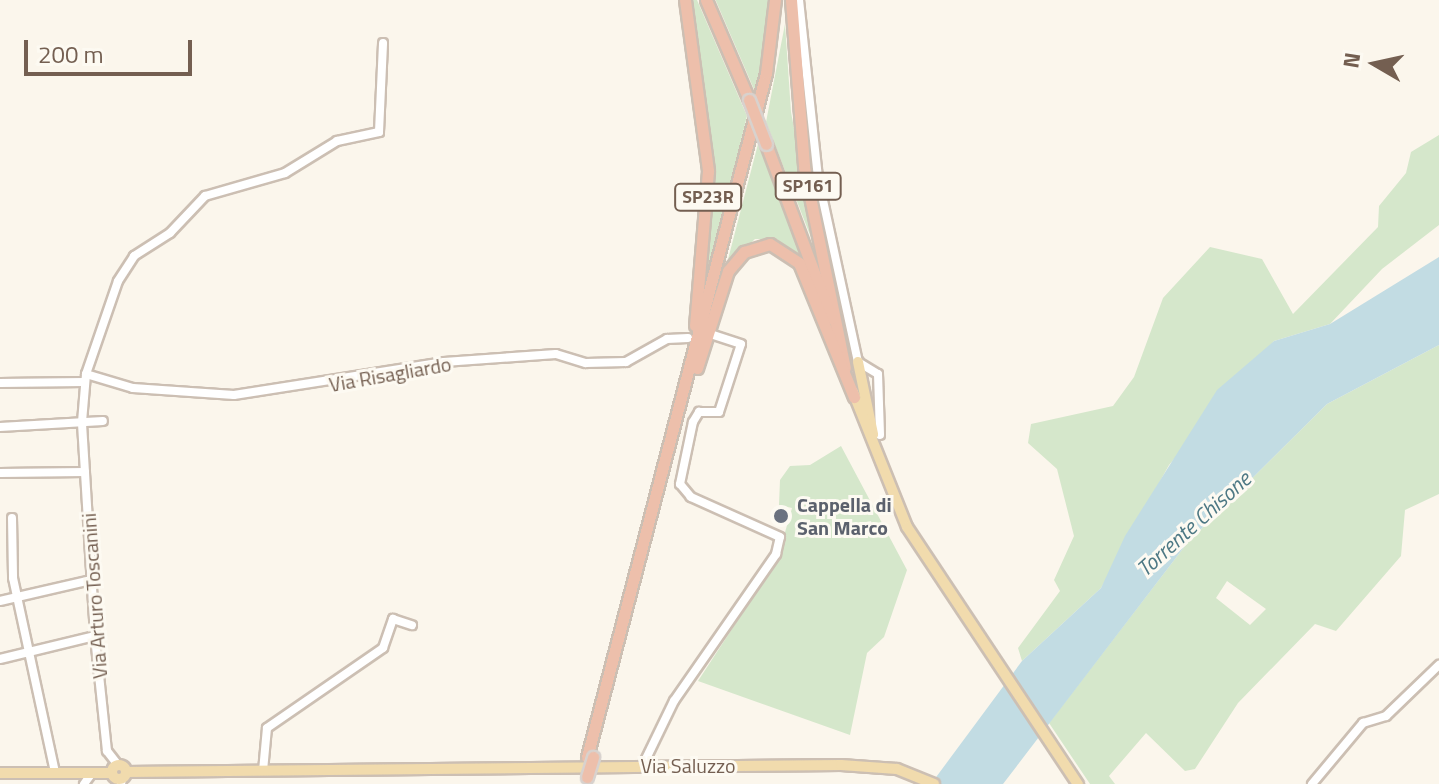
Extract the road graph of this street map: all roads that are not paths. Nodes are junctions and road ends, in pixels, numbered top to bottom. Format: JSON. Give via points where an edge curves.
{"nodes":[{"id":1,"x":685,"y":0,"type":"edge"},
{"id":2,"x":706,"y":0,"type":"edge"},
{"id":3,"x":777,"y":0,"type":"edge"},
{"id":4,"x":791,"y":0,"type":"edge"},
{"id":5,"x":799,"y":0,"type":"edge"},
{"id":6,"x":383,"y":43,"type":"dead end"},
{"id":7,"x":713,"y":335,"type":"dead end"},
{"id":8,"x":688,"y":338,"type":"dead end"},
{"id":9,"x":858,"y":362,"type":"junction"},
{"id":10,"x":845,"y":368,"type":"junction"},
{"id":11,"x":85,"y":378,"type":"junction"},
{"id":12,"x":0,"y":383,"type":"edge"},
{"id":13,"x":686,"y":391,"type":"junction"},
{"id":14,"x":854,"y":397,"type":"junction"},
{"id":15,"x":103,"y":421,"type":"dead end"},
{"id":16,"x":82,"y":422,"type":"junction"},
{"id":17,"x":0,"y":427,"type":"edge"},
{"id":18,"x":880,"y":435,"type":"dead end"},
{"id":19,"x":880,"y":467,"type":"junction"},
{"id":20,"x":85,"y":472,"type":"junction"},
{"id":21,"x":0,"y":473,"type":"edge"},
{"id":22,"x":12,"y":518,"type":"dead end"},
{"id":23,"x":91,"y":580,"type":"junction"},
{"id":24,"x":17,"y":597,"type":"junction"},
{"id":25,"x":0,"y":601,"type":"edge"},
{"id":26,"x":412,"y":625,"type":"dead end"},
{"id":27,"x":95,"y":636,"type":"junction"},
{"id":28,"x":29,"y":652,"type":"junction"},
{"id":29,"x":0,"y":659,"type":"edge"},
{"id":30,"x":1439,"y":665,"type":"edge"},
{"id":31,"x":643,"y":765,"type":"junction"},
{"id":32,"x":263,"y":771,"type":"junction"},
{"id":33,"x":0,"y":773,"type":"edge"},
{"id":34,"x":55,"y":773,"type":"junction"},
{"id":35,"x":92,"y":773,"type":"junction"},
{"id":36,"x":120,"y":774,"type":"edge"},
{"id":37,"x":584,"y":780,"type":"edge"},
{"id":38,"x":84,"y":784,"type":"edge"},
{"id":39,"x":934,"y":784,"type":"edge"},
{"id":40,"x":1080,"y":784,"type":"edge"},
{"id":41,"x":1312,"y":784,"type":"edge"}],
"edges":[{"from":1,"to":13,"type":"highway","number":"SP23R","via":[[702,85],[708,190]]},
{"from":2,"to":10,"type":"highway","number":"SP161","bridge":true,"via":[[766,144]]},
{"from":3,"to":13,"type":"highway","number":"SP23R","via":[[770,74]]},
{"from":4,"to":10,"type":"highway","number":"SP161","via":[[804,167]]},
{"from":5,"to":9,"type":"street","via":[[818,177]]},
{"from":6,"to":11,"type":"street","name":"Via Arturo Toscanini","via":[[379,132],[337,141],[285,173],[205,196],[123,268]]},
{"from":7,"to":31,"type":"street","via":[[741,344],[719,412],[699,412],[693,422],[680,484],[691,497],[780,537],[776,554],[674,701]]},
{"from":8,"to":11,"type":"street","name":"Via Risagliardo","via":[[667,339],[626,362],[586,363],[556,354],[444,362],[234,395],[133,388]]},
{"from":9,"to":18,"type":"street","via":[[878,374]]},
{"from":9,"to":19,"type":"main road"},
{"from":10,"to":14,"type":"main road","number":"SP161"},
{"from":11,"to":12,"type":"street","name":"Via Risagliardo"},
{"from":11,"to":16,"type":"street","name":"Via Arturo Toscanini"},
{"from":13,"to":14,"type":"highway","number":"SP161","via":[[728,271],[744,252],[770,244],[799,263]]},
{"from":13,"to":37,"type":"highway","number":"SP23R","bridge":true},
{"from":14,"to":19,"type":"main road","number":"SP161"},
{"from":15,"to":16,"type":"street"},
{"from":16,"to":17,"type":"street"},
{"from":16,"to":20,"type":"street","name":"Via Arturo Toscanini"},
{"from":19,"to":40,"type":"main road","number":"SP161","via":[[907,527]]},
{"from":20,"to":21,"type":"street"},
{"from":20,"to":23,"type":"street","name":"Via Arturo Toscanini"},
{"from":22,"to":24,"type":"street"},
{"from":23,"to":24,"type":"street"},
{"from":23,"to":27,"type":"street","name":"Via Arturo Toscanini"},
{"from":24,"to":25,"type":"street"},
{"from":24,"to":28,"type":"street"},
{"from":26,"to":32,"type":"street","via":[[393,619],[383,648],[267,728]]},
{"from":27,"to":28,"type":"street"},
{"from":27,"to":36,"type":"street","name":"Via Arturo Toscanini","via":[[107,751]]},
{"from":28,"to":29,"type":"street"},
{"from":28,"to":34,"type":"street"},
{"from":30,"to":41,"type":"street","via":[[1386,716],[1363,723]]},
{"from":31,"to":32,"type":"main road","name":"Via Saluzzo"},
{"from":31,"to":39,"type":"main road","name":"Via Saluzzo","via":[[874,766]]},
{"from":32,"to":36,"type":"main road","name":"Via Saluzzo"},
{"from":33,"to":34,"type":"main road","name":"Via Saluzzo"},
{"from":34,"to":35,"type":"main road","name":"Via Saluzzo"},
{"from":35,"to":36,"type":"main road","name":"Via Saluzzo"},
{"from":35,"to":38,"type":"street"}]}
